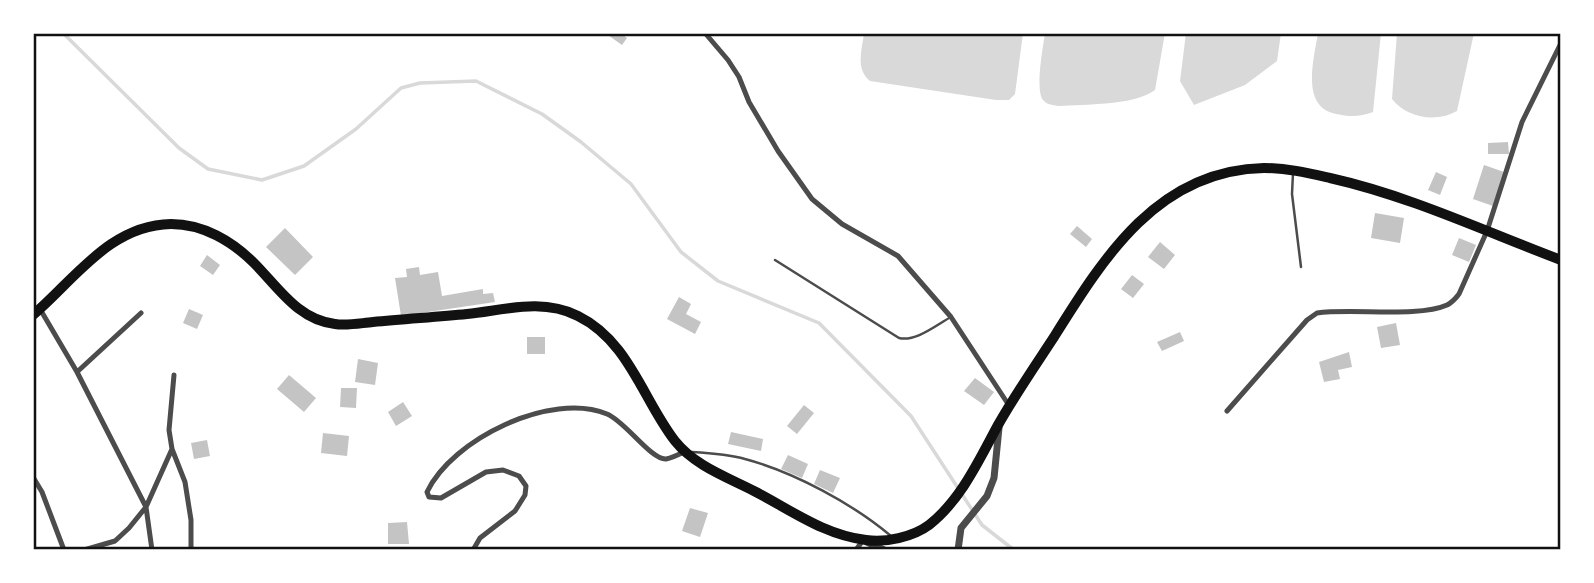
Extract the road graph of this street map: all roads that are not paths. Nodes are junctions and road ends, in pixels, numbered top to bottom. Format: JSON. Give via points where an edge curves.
{"nodes":[{"id":1,"x":705,"y":33,"type":"edge"},
{"id":2,"x":1561,"y":44,"type":"edge"},
{"id":3,"x":1293,"y":170,"type":"junction"},
{"id":4,"x":1487,"y":231,"type":"junction"},
{"id":5,"x":775,"y":260,"type":"dead end"},
{"id":6,"x":1561,"y":260,"type":"edge"},
{"id":7,"x":1301,"y":267,"type":"dead end"},
{"id":8,"x":37,"y":312,"type":"edge"},
{"id":9,"x":141,"y":313,"type":"dead end"},
{"id":10,"x":951,"y":317,"type":"junction"},
{"id":11,"x":77,"y":372,"type":"junction"},
{"id":12,"x":174,"y":375,"type":"dead end"},
{"id":13,"x":1010,"y":407,"type":"junction"},
{"id":14,"x":1227,"y":411,"type":"dead end"},
{"id":15,"x":999,"y":423,"type":"junction"},
{"id":16,"x":172,"y":449,"type":"junction"},
{"id":17,"x":685,"y":451,"type":"junction"},
{"id":18,"x":33,"y":477,"type":"edge"},
{"id":19,"x":146,"y":507,"type":"junction"},
{"id":20,"x":894,"y":538,"type":"junction"},
{"id":21,"x":863,"y":540,"type":"junction"},
{"id":22,"x":64,"y":550,"type":"edge"},
{"id":23,"x":84,"y":550,"type":"edge"},
{"id":24,"x":152,"y":550,"type":"edge"},
{"id":25,"x":191,"y":550,"type":"edge"},
{"id":26,"x":472,"y":550,"type":"edge"},
{"id":27,"x":856,"y":550,"type":"edge"},
{"id":28,"x":884,"y":550,"type":"edge"},
{"id":29,"x":958,"y":550,"type":"edge"}],
"edges":[{"from":1,"to":10,"type":"street","via":[[728,60],[778,151],[812,198],[842,224],[898,256]]},
{"from":2,"to":4,"type":"street","via":[[1522,122]]},
{"from":3,"to":4,"type":"highway","via":[[1431,207]]},
{"from":3,"to":7,"type":"lane"},
{"from":3,"to":13,"type":"highway","via":[[1231,172],[1174,194],[1150,210],[1085,288]]},
{"from":4,"to":6,"type":"highway"},
{"from":4,"to":14,"type":"street","via":[[1452,302],[1414,310],[1317,313]]},
{"from":5,"to":10,"type":"lane","via":[[899,338],[907,340]]},
{"from":8,"to":11,"type":"street"},
{"from":8,"to":17,"type":"highway","via":[[95,254],[121,238],[148,227],[195,227],[216,233],[253,262],[295,307],[334,324],[525,305],[552,307],[578,316],[605,334]]},
{"from":9,"to":11,"type":"street"},
{"from":10,"to":13,"type":"street"},
{"from":11,"to":19,"type":"street"},
{"from":12,"to":16,"type":"street","via":[[169,430]]},
{"from":13,"to":15,"type":"highway"},
{"from":15,"to":20,"type":"highway","via":[[981,460],[948,507],[924,529]]},
{"from":15,"to":29,"type":"street","via":[[994,478],[987,496],[961,528]]},
{"from":16,"to":19,"type":"street"},
{"from":16,"to":25,"type":"street","via":[[185,482]]},
{"from":17,"to":20,"type":"lane","via":[[744,458],[765,466],[845,503]]},
{"from":17,"to":21,"type":"highway","via":[[715,473],[822,529]]},
{"from":17,"to":26,"type":"street","via":[[657,458],[608,414],[583,409],[522,417],[490,430],[456,457],[427,492],[429,497],[441,498],[486,472],[503,470],[519,476],[526,486],[525,495],[515,511],[480,538]]},
{"from":18,"to":22,"type":"street"},
{"from":19,"to":23,"type":"street","via":[[115,541]]},
{"from":19,"to":24,"type":"street"},
{"from":20,"to":21,"type":"highway"},
{"from":21,"to":27,"type":"street"},
{"from":21,"to":28,"type":"street"}]}
